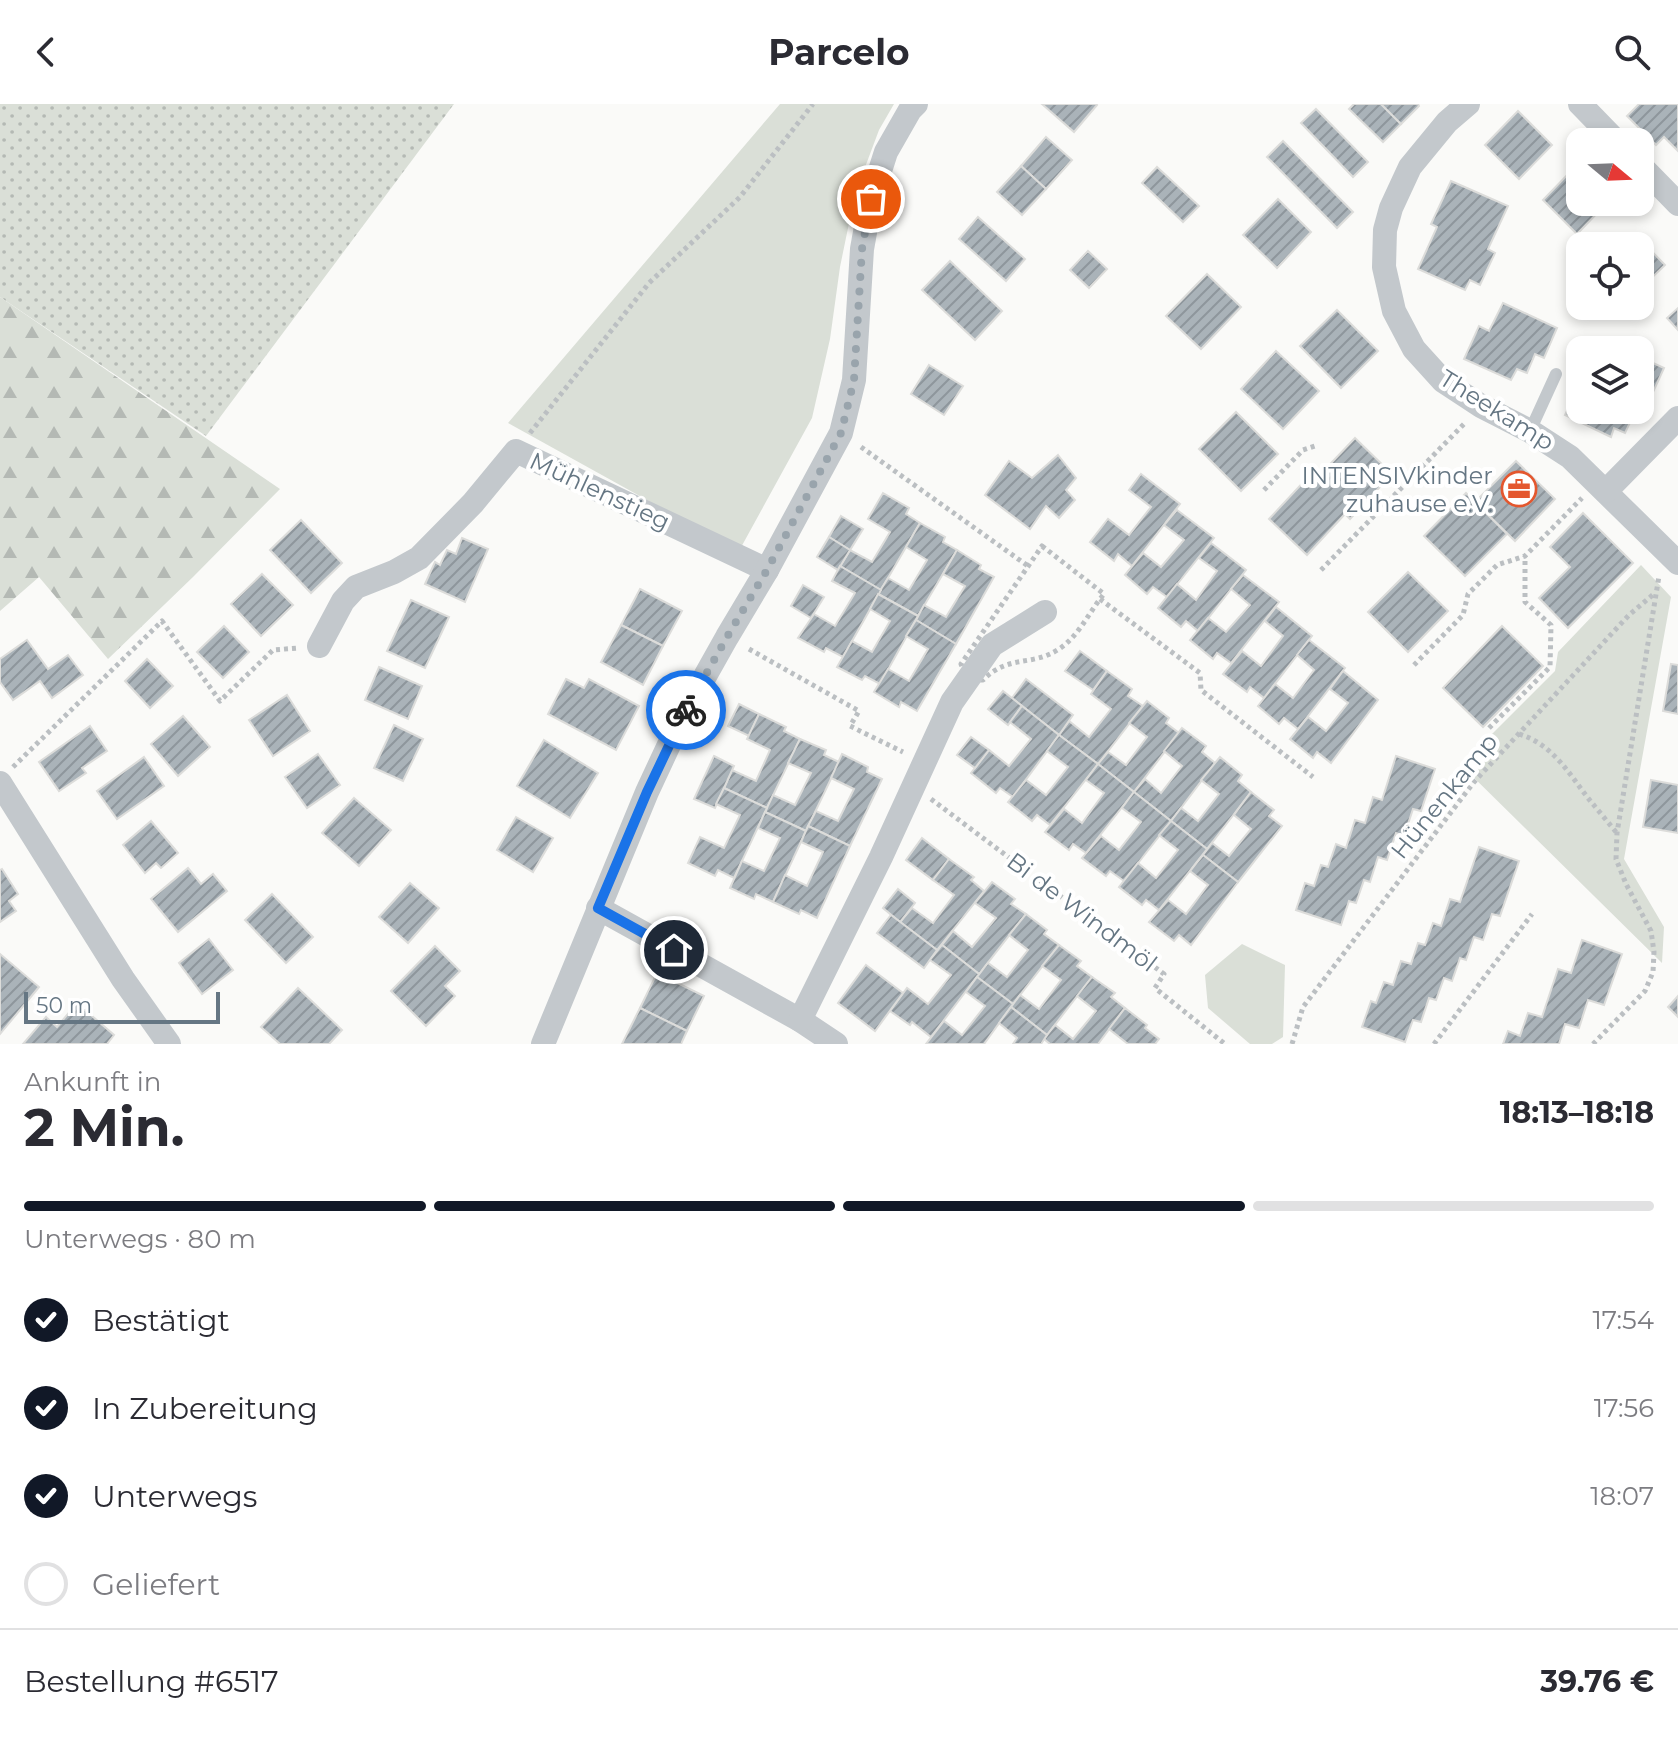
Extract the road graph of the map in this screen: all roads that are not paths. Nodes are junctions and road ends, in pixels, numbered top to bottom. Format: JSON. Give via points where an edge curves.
{"nodes":[{"id":1,"x":916,"y":104,"type":"edge"},
{"id":2,"x":1468,"y":104,"type":"edge"},
{"id":3,"x":1580,"y":104,"type":"edge"},
{"id":4,"x":1603,"y":128,"type":"edge"},
{"id":5,"x":1654,"y":179,"type":"edge"},
{"id":6,"x":1678,"y":204,"type":"edge"},
{"id":7,"x":1556,"y":374,"type":"dead end"},
{"id":8,"x":1678,"y":418,"type":"edge"},
{"id":9,"x":1530,"y":431,"type":"junction"},
{"id":10,"x":1601,"y":487,"type":"junction"},
{"id":11,"x":1671,"y":557,"type":"edge"},
{"id":12,"x":767,"y":570,"type":"junction"},
{"id":13,"x":1045,"y":612,"type":"dead end"},
{"id":14,"x":319,"y":646,"type":"road end"},
{"id":15,"x":5,"y":776,"type":"edge"},
{"id":16,"x":598,"y":908,"type":"junction"},
{"id":17,"x":800,"y":1020,"type":"junction"},
{"id":18,"x":169,"y":1044,"type":"edge"},
{"id":19,"x":543,"y":1044,"type":"edge"},
{"id":20,"x":836,"y":1044,"type":"edge"}],
"edges":[{"from":1,"to":12,"type":"street","via":[[886,152],[871,199],[862,249],[854,380],[841,433]]},
{"from":2,"to":9,"type":"street","name":"Theekamp","via":[[1410,167],[1385,230],[1384,267],[1394,311],[1414,349],[1443,381]]},
{"from":3,"to":4,"type":"street"},
{"from":5,"to":6,"type":"street"},
{"from":7,"to":9,"type":"lane"},
{"from":8,"to":10,"type":"street"},
{"from":9,"to":10,"type":"street","name":"Theekamp","via":[[1570,457]]},
{"from":10,"to":11,"type":"street","name":"Theekamp"},
{"from":12,"to":14,"type":"street","name":"Mühlenstieg","via":[[516,451],[419,558],[356,587]]},
{"from":12,"to":16,"type":"street","via":[[675,731]]},
{"from":13,"to":17,"type":"street","via":[[992,645],[952,702]]},
{"from":15,"to":18,"type":"street","via":[[123,979]]},
{"from":16,"to":17,"type":"street"},
{"from":16,"to":19,"type":"street"},
{"from":17,"to":20,"type":"street"}]}
